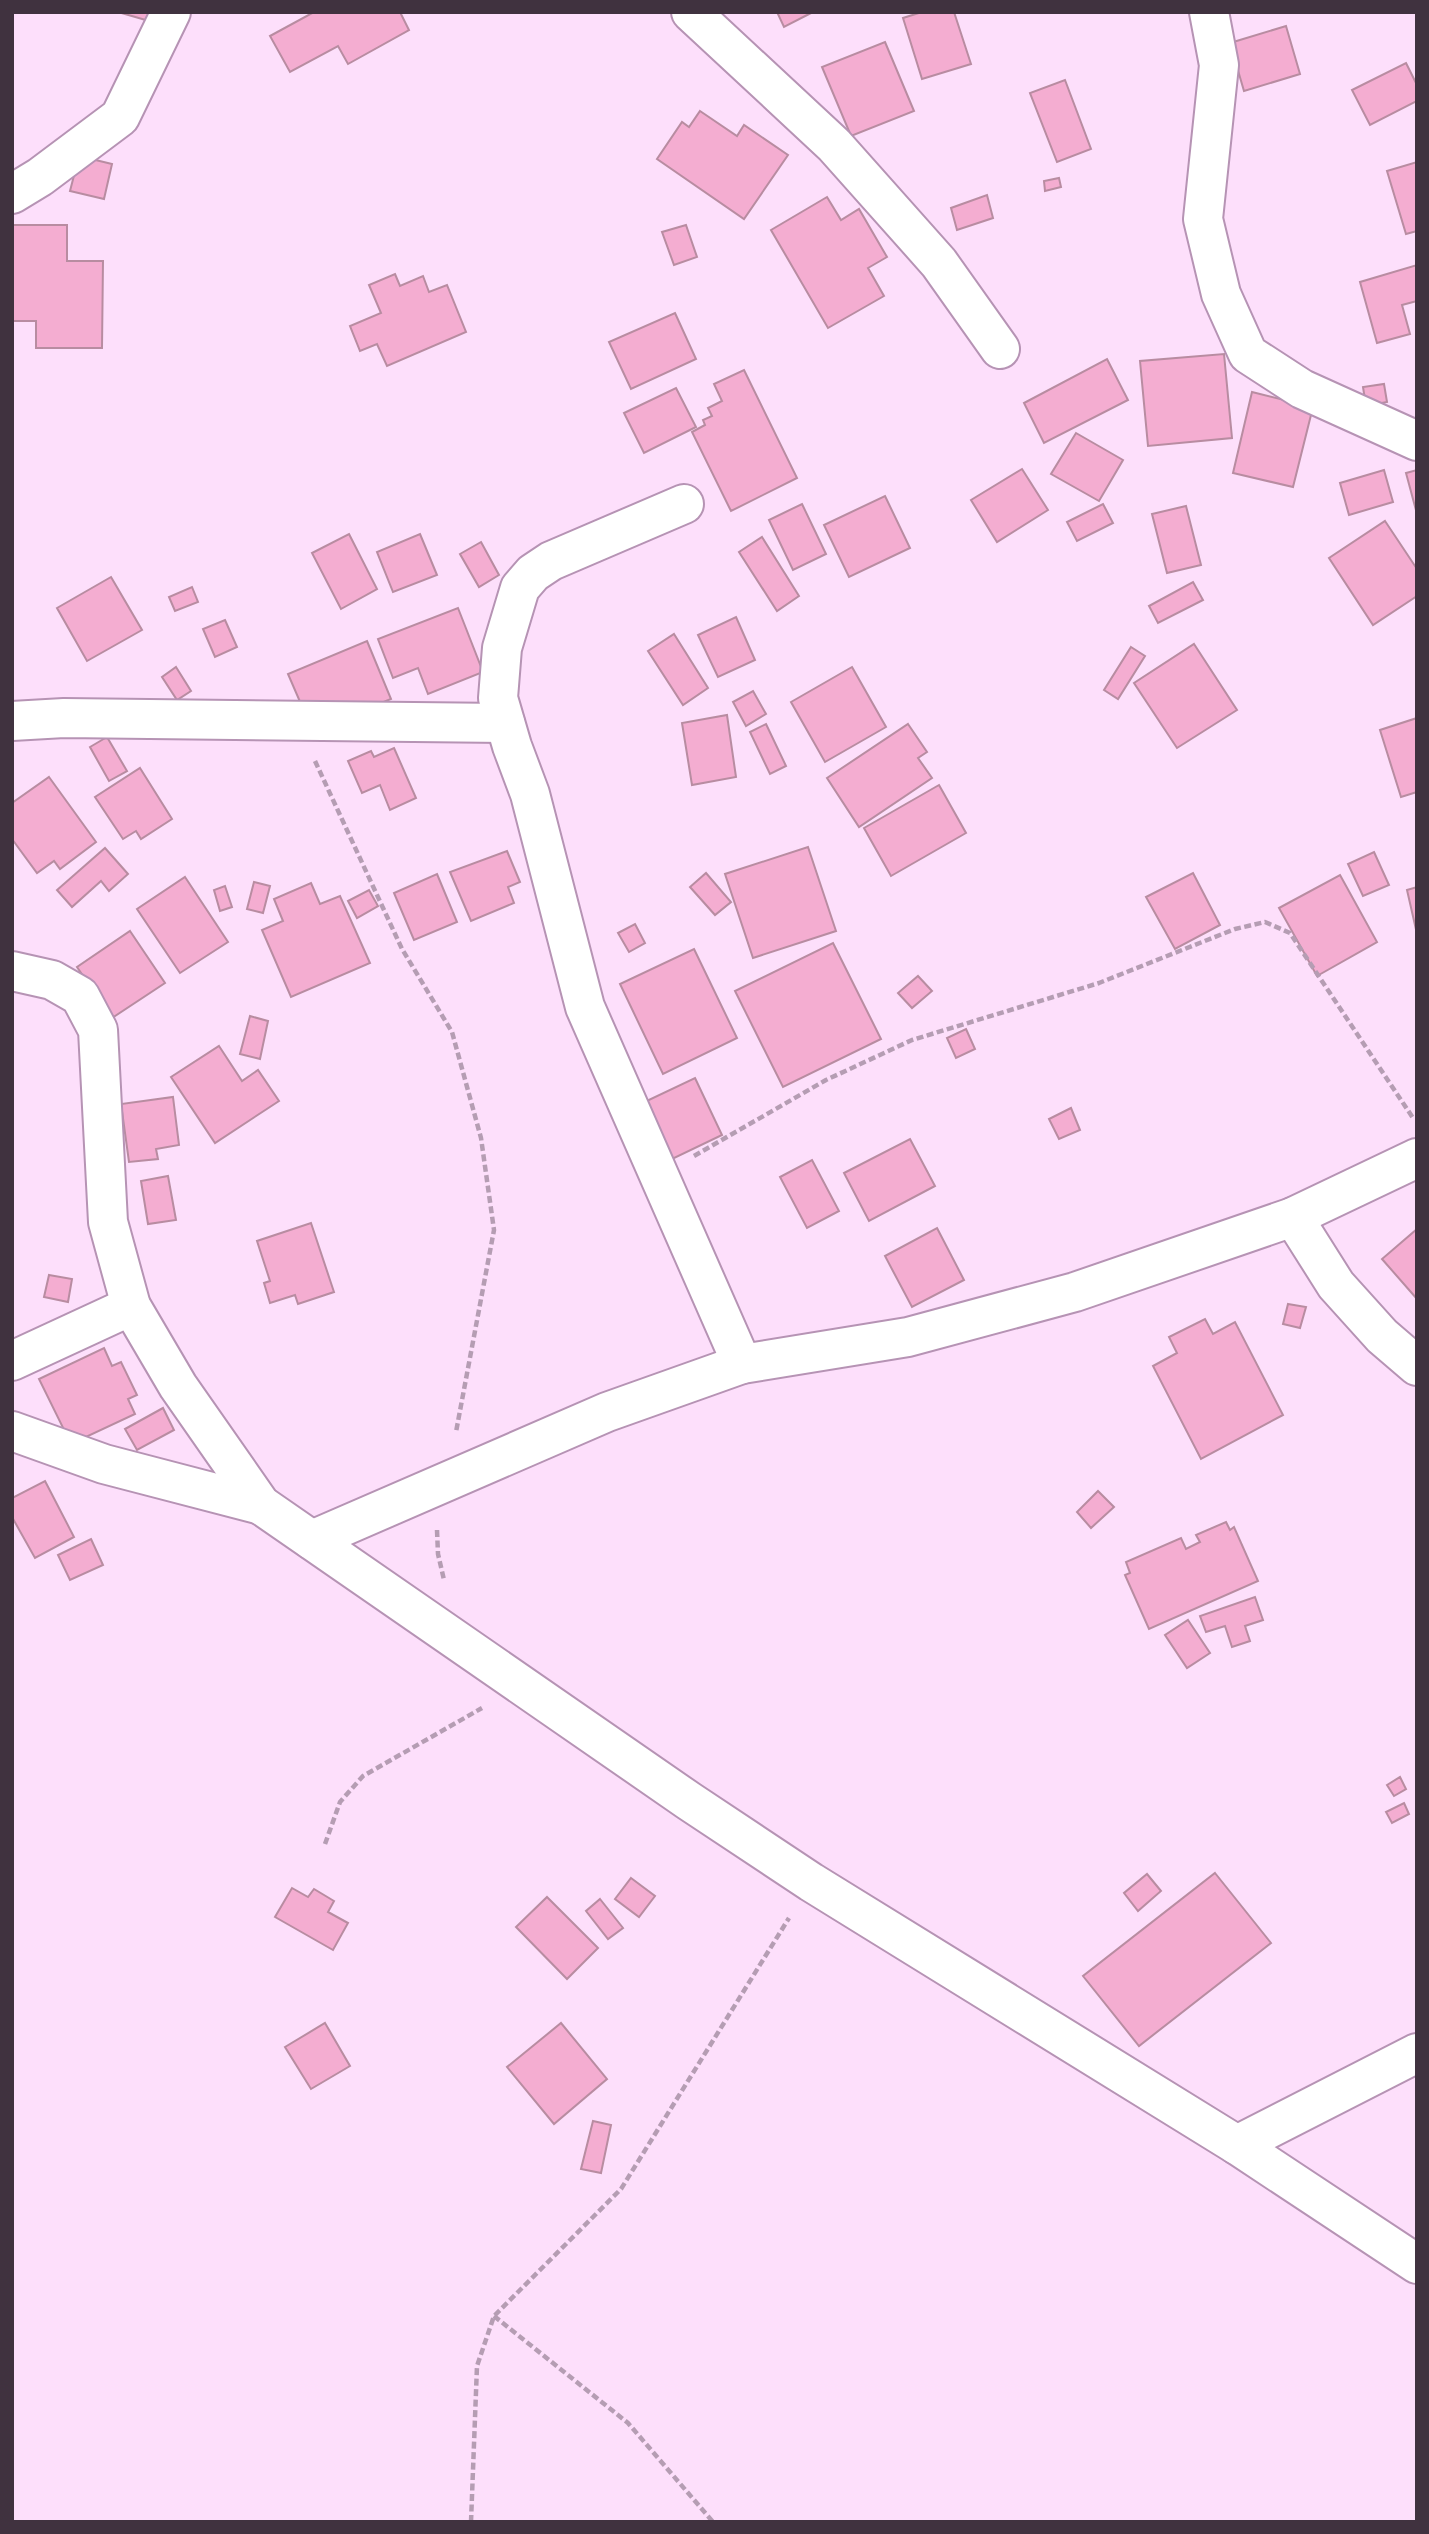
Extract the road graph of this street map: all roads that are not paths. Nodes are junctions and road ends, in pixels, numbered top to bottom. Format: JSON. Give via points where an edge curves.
{"nodes":[{"id":1,"x":171,"y":12,"type":"edge"},
{"id":2,"x":691,"y":12,"type":"edge"},
{"id":3,"x":1209,"y":12,"type":"edge"},
{"id":4,"x":12,"y":194,"type":"edge"},
{"id":5,"x":1000,"y":349,"type":"dead end"},
{"id":6,"x":1417,"y":441,"type":"edge"},
{"id":7,"x":684,"y":504,"type":"dead end"},
{"id":8,"x":12,"y":721,"type":"edge"},
{"id":9,"x":505,"y":723,"type":"junction"},
{"id":10,"x":12,"y":971,"type":"edge"},
{"id":11,"x":1417,"y":1158,"type":"edge"},
{"id":12,"x":1293,"y":1217,"type":"junction"},
{"id":13,"x":131,"y":1306,"type":"junction"},
{"id":14,"x":12,"y":1361,"type":"edge"},
{"id":15,"x":742,"y":1364,"type":"junction"},
{"id":16,"x":1417,"y":1366,"type":"edge"},
{"id":17,"x":12,"y":1431,"type":"edge"},
{"id":18,"x":261,"y":1505,"type":"junction"},
{"id":19,"x":312,"y":1540,"type":"junction"},
{"id":20,"x":1417,"y":2053,"type":"edge"},
{"id":21,"x":1237,"y":2145,"type":"junction"},
{"id":22,"x":1417,"y":2263,"type":"edge"}],
"edges":[{"from":1,"to":4,"type":"street","via":[[120,117]]},
{"from":2,"to":5,"type":"street","via":[[834,145],[939,263]]},
{"from":3,"to":6,"type":"street","via":[[1219,65],[1203,219],[1221,294],[1248,354],[1302,389]]},
{"from":7,"to":9,"type":"street","via":[[551,561],[520,588],[502,648],[498,698]]},
{"from":8,"to":9,"type":"street"},
{"from":9,"to":15,"type":"street","via":[[530,793],[585,1007]]},
{"from":10,"to":13,"type":"street","via":[[52,980],[80,996],[98,1030],[108,1222]]},
{"from":11,"to":12,"type":"street"},
{"from":12,"to":15,"type":"street","via":[[1074,1292],[908,1337]]},
{"from":12,"to":16,"type":"street","via":[[1336,1285],[1382,1336]]},
{"from":13,"to":14,"type":"street"},
{"from":13,"to":18,"type":"street","via":[[178,1386]]},
{"from":15,"to":19,"type":"street","via":[[607,1412]]},
{"from":17,"to":18,"type":"street","via":[[104,1464]]},
{"from":18,"to":19,"type":"street"},
{"from":19,"to":21,"type":"street","via":[[811,1882]]},
{"from":20,"to":21,"type":"street"},
{"from":21,"to":22,"type":"street"}]}
